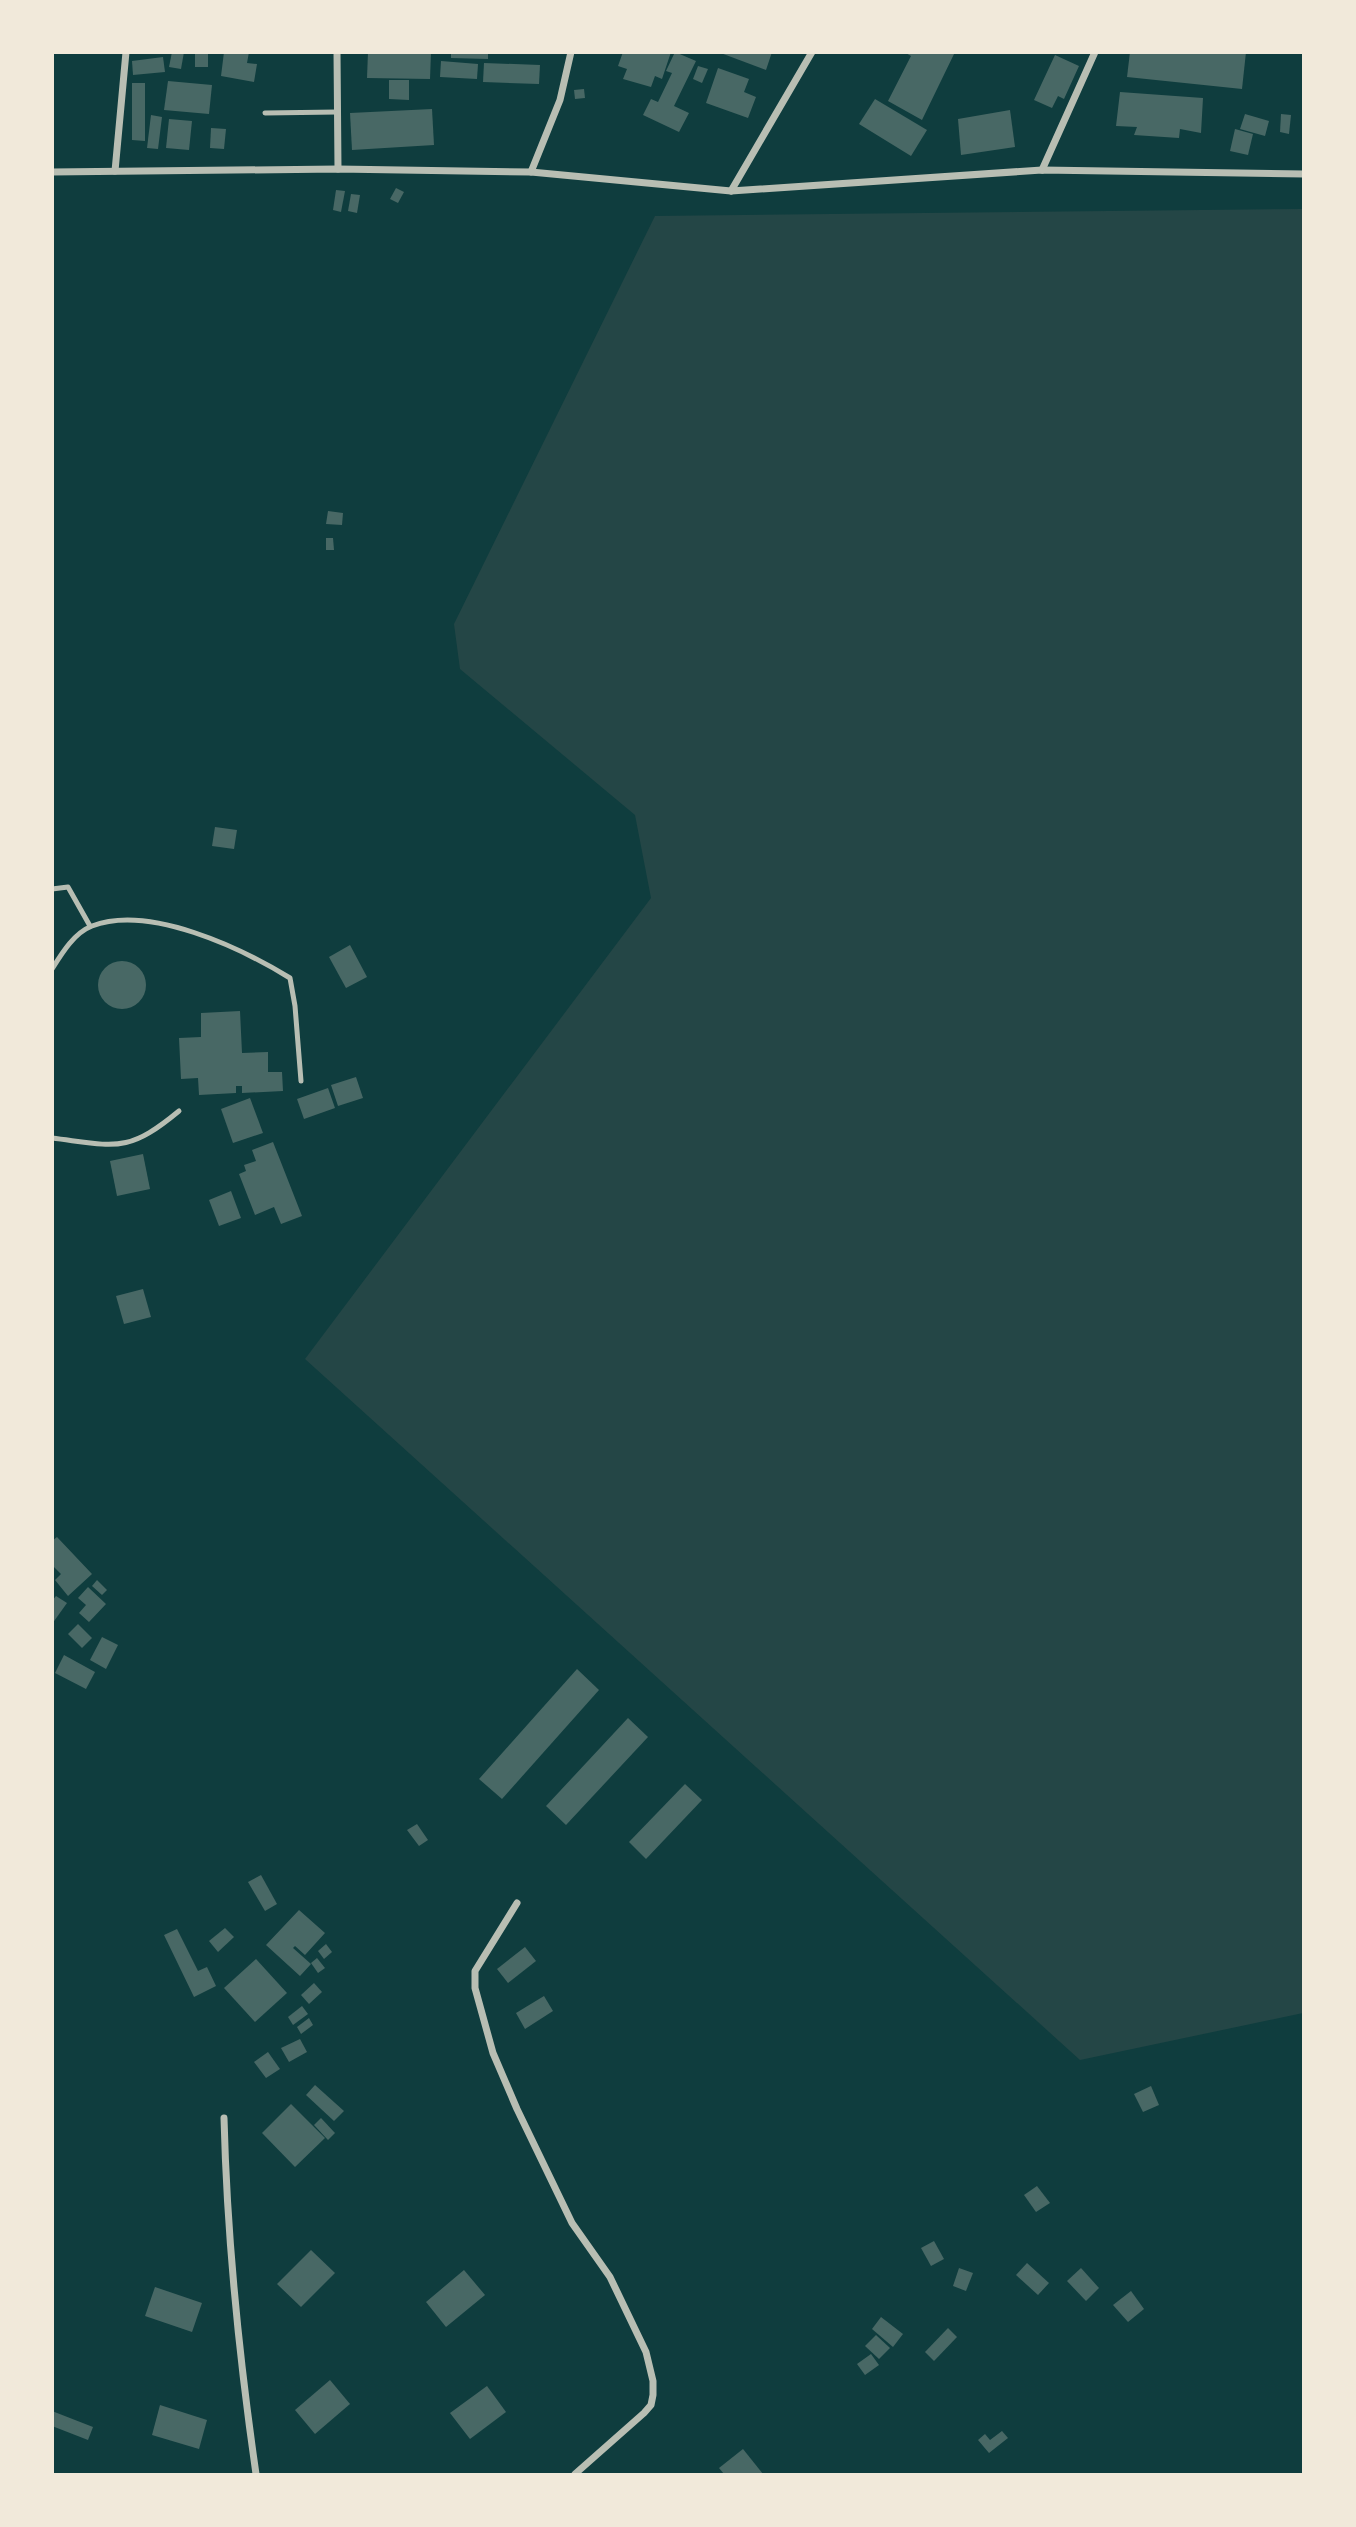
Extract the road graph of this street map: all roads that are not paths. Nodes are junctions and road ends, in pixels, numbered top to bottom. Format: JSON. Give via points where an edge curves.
{"nodes":[{"id":1,"x":126,"y":52,"type":"edge"},
{"id":2,"x":337,"y":52,"type":"edge"},
{"id":3,"x":571,"y":52,"type":"edge"},
{"id":4,"x":812,"y":52,"type":"edge"},
{"id":5,"x":1095,"y":52,"type":"edge"},
{"id":6,"x":337,"y":112,"type":"junction"},
{"id":7,"x":265,"y":113,"type":"dead end"},
{"id":8,"x":338,"y":169,"type":"junction"},
{"id":9,"x":1042,"y":170,"type":"junction"},
{"id":10,"x":115,"y":171,"type":"junction"},
{"id":11,"x":52,"y":172,"type":"edge"},
{"id":12,"x":531,"y":172,"type":"junction"},
{"id":13,"x":1304,"y":174,"type":"edge"},
{"id":14,"x":731,"y":191,"type":"junction"},
{"id":15,"x":52,"y":889,"type":"edge"},
{"id":16,"x":90,"y":926,"type":"junction"},
{"id":17,"x":52,"y":969,"type":"edge"},
{"id":18,"x":301,"y":1081,"type":"dead end"},
{"id":19,"x":179,"y":1111,"type":"dead end"},
{"id":20,"x":52,"y":1138,"type":"edge"},
{"id":21,"x":517,"y":1903,"type":"dead end"},
{"id":22,"x":224,"y":2118,"type":"dead end"},
{"id":23,"x":256,"y":2474,"type":"edge"},
{"id":24,"x":575,"y":2474,"type":"edge"}],
"edges":[{"from":1,"to":10,"type":"street"},
{"from":2,"to":6,"type":"street"},
{"from":3,"to":12,"type":"street","via":[[559,100]]},
{"from":4,"to":14,"type":"street"},
{"from":5,"to":9,"type":"street"},
{"from":6,"to":7,"type":"lane"},
{"from":6,"to":8,"type":"street"},
{"from":8,"to":10,"type":"street"},
{"from":8,"to":12,"type":"street"},
{"from":9,"to":13,"type":"street"},
{"from":9,"to":14,"type":"street"},
{"from":10,"to":11,"type":"street"},
{"from":12,"to":14,"type":"street"},
{"from":15,"to":16,"type":"lane","via":[[68,887]]},
{"from":16,"to":17,"type":"lane","via":[[68,944]]},
{"from":16,"to":18,"type":"lane","via":[[120,919],[157,921],[198,933],[290,978]]},
{"from":19,"to":20,"type":"lane","via":[[154,1132],[131,1143],[115,1146]]},
{"from":21,"to":24,"type":"street","via":[[475,1971],[481,2012],[517,2109],[572,2223],[610,2277],[629,2314],[653,2381],[651,2405],[645,2413]]},
{"from":22,"to":23,"type":"street","via":[[226,2206]]}]}
